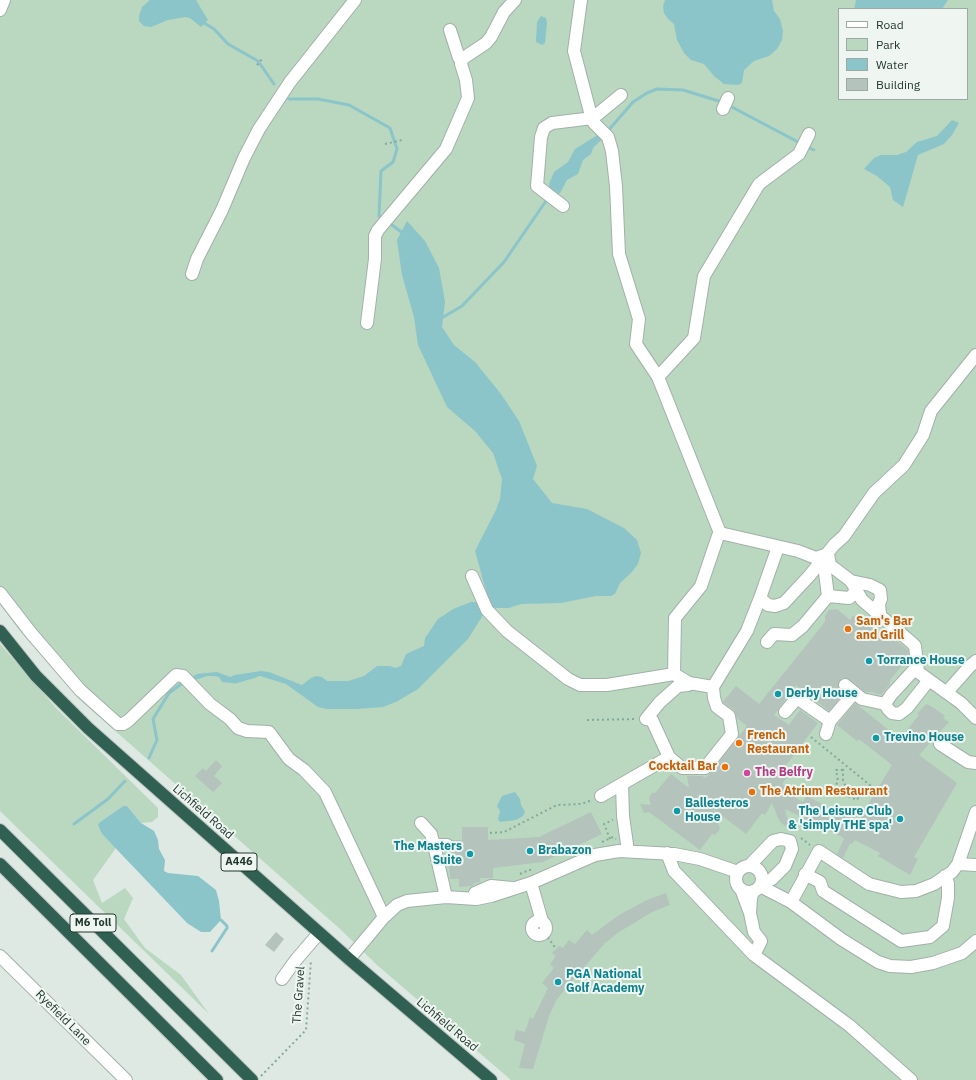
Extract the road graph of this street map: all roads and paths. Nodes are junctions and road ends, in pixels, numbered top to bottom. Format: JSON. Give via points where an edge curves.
{"nodes":[{"id":1,"x":4,"y":0,"type":"edge"},
{"id":2,"x":355,"y":0,"type":"edge"},
{"id":3,"x":514,"y":0,"type":"edge"},
{"id":4,"x":581,"y":0,"type":"edge"},
{"id":5,"x":0,"y":10,"type":"edge"},
{"id":6,"x":450,"y":30,"type":"dead end"},
{"id":7,"x":263,"y":60,"type":"dead end"},
{"id":8,"x":461,"y":60,"type":"junction"},
{"id":9,"x":258,"y":65,"type":"dead end"},
{"id":10,"x":621,"y":95,"type":"dead end"},
{"id":11,"x":596,"y":122,"type":"junction"},
{"id":12,"x":809,"y":134,"type":"dead end"},
{"id":13,"x":402,"y":140,"type":"dead end"},
{"id":14,"x":385,"y":144,"type":"dead end"},
{"id":15,"x":563,"y":206,"type":"dead end"},
{"id":16,"x":192,"y":274,"type":"dead end"},
{"id":17,"x":367,"y":323,"type":"dead end"},
{"id":18,"x":976,"y":355,"type":"edge"},
{"id":19,"x":658,"y":377,"type":"junction"},
{"id":20,"x":720,"y":533,"type":"junction"},
{"id":21,"x":778,"y":547,"type":"junction"},
{"id":22,"x":823,"y":562,"type":"junction"},
{"id":23,"x":472,"y":576,"type":"dead end"},
{"id":24,"x":853,"y":585,"type":"junction"},
{"id":25,"x":0,"y":593,"type":"edge"},
{"id":26,"x":828,"y":596,"type":"junction"},
{"id":27,"x":760,"y":598,"type":"junction"},
{"id":28,"x":849,"y":598,"type":"junction"},
{"id":29,"x":862,"y":600,"type":"junction"},
{"id":30,"x":880,"y":614,"type":"junction"},
{"id":31,"x":0,"y":631,"type":"edge"},
{"id":32,"x":767,"y":642,"type":"dead end"},
{"id":33,"x":976,"y":661,"type":"edge"},
{"id":34,"x":918,"y":672,"type":"junction"},
{"id":35,"x":677,"y":677,"type":"junction"},
{"id":36,"x":929,"y":680,"type":"junction"},
{"id":37,"x":845,"y":685,"type":"dead end"},
{"id":38,"x":713,"y":687,"type":"junction"},
{"id":39,"x":946,"y":692,"type":"junction"},
{"id":40,"x":854,"y":693,"type":"junction"},
{"id":41,"x":885,"y":704,"type":"junction"},
{"id":42,"x":785,"y":712,"type":"dead end"},
{"id":43,"x":976,"y":718,"type":"edge"},
{"id":44,"x":646,"y":719,"type":"junction"},
{"id":45,"x":587,"y":720,"type":"dead end"},
{"id":46,"x":830,"y":721,"type":"junction"},
{"id":47,"x":826,"y":734,"type":"dead end"},
{"id":48,"x":811,"y":737,"type":"dead end"},
{"id":49,"x":940,"y":744,"type":"dead end"},
{"id":50,"x":665,"y":757,"type":"junction"},
{"id":51,"x":976,"y":764,"type":"edge"},
{"id":52,"x":845,"y":766,"type":"junction"},
{"id":53,"x":843,"y":770,"type":"junction"},
{"id":54,"x":843,"y":780,"type":"junction"},
{"id":55,"x":838,"y":781,"type":"junction"},
{"id":56,"x":622,"y":784,"type":"junction"},
{"id":57,"x":834,"y":789,"type":"junction"},
{"id":58,"x":846,"y":789,"type":"junction"},
{"id":59,"x":876,"y":790,"type":"dead end"},
{"id":60,"x":842,"y":792,"type":"junction"},
{"id":61,"x":602,"y":796,"type":"joint"},
{"id":62,"x":813,"y":796,"type":"dead end"},
{"id":63,"x":976,"y":812,"type":"edge"},
{"id":64,"x":617,"y":819,"type":"dead end"},
{"id":65,"x":421,"y":823,"type":"dead end"},
{"id":66,"x":0,"y":830,"type":"edge"},
{"id":67,"x":490,"y":833,"type":"dead end"},
{"id":68,"x":610,"y":839,"type":"dead end"},
{"id":69,"x":790,"y":841,"type":"junction"},
{"id":70,"x":434,"y":845,"type":"junction"},
{"id":71,"x":446,"y":845,"type":"dead end"},
{"id":72,"x":628,"y":851,"type":"junction"},
{"id":73,"x":819,"y":851,"type":"junction"},
{"id":74,"x":667,"y":853,"type":"junction"},
{"id":75,"x":0,"y":864,"type":"edge"},
{"id":76,"x":958,"y":864,"type":"junction"},
{"id":77,"x":976,"y":865,"type":"edge"},
{"id":78,"x":749,"y":866,"type":"junction"},
{"id":79,"x":738,"y":872,"type":"junction"},
{"id":80,"x":805,"y":874,"type":"junction"},
{"id":81,"x":945,"y":876,"type":"junction"},
{"id":82,"x":531,"y":883,"type":"junction"},
{"id":83,"x":758,"y":885,"type":"junction"},
{"id":84,"x":741,"y":889,"type":"junction"},
{"id":85,"x":446,"y":897,"type":"junction"},
{"id":86,"x":791,"y":902,"type":"junction"},
{"id":87,"x":750,"y":913,"type":"junction"},
{"id":88,"x":384,"y":917,"type":"junction"},
{"id":89,"x":543,"y":927,"type":"joint"},
{"id":90,"x":316,"y":936,"type":"junction"},
{"id":91,"x":976,"y":941,"type":"edge"},
{"id":92,"x":556,"y":949,"type":"dead end"},
{"id":93,"x":754,"y":955,"type":"junction"},
{"id":94,"x":0,"y":956,"type":"edge"},
{"id":95,"x":349,"y":959,"type":"junction"},
{"id":96,"x":282,"y":979,"type":"dead end"},
{"id":97,"x":126,"y":1080,"type":"edge"},
{"id":98,"x":217,"y":1080,"type":"edge"},
{"id":99,"x":252,"y":1080,"type":"edge"},
{"id":100,"x":257,"y":1080,"type":"edge"},
{"id":101,"x":491,"y":1080,"type":"edge"},
{"id":102,"x":911,"y":1080,"type":"edge"}],
"edges":[{"from":1,"to":5,"type":"street"},
{"from":2,"to":16,"type":"street","via":[[290,82],[259,129]]},
{"from":3,"to":8,"type":"street","via":[[486,43]]},
{"from":4,"to":11,"type":"street","via":[[574,52],[590,112]]},
{"from":6,"to":8,"type":"street"},
{"from":7,"to":9,"type":"path"},
{"from":8,"to":17,"type":"street","via":[[468,98],[452,137],[446,149],[375,236],[375,259]]},
{"from":10,"to":11,"type":"street"},
{"from":11,"to":15,"type":"street","via":[[552,123],[544,128],[537,182],[539,188]]},
{"from":11,"to":19,"type":"street","via":[[608,137],[612,151],[619,254],[639,319],[636,344]]},
{"from":12,"to":19,"type":"street","via":[[799,154],[759,184],[704,276],[694,338]]},
{"from":13,"to":14,"type":"path"},
{"from":18,"to":22,"type":"street","via":[[931,411],[923,435],[904,465],[874,493]]},
{"from":19,"to":20,"type":"street"},
{"from":20,"to":21,"type":"street"},
{"from":20,"to":35,"type":"street","via":[[701,586],[675,618]]},
{"from":21,"to":22,"type":"street","via":[[798,551]]},
{"from":21,"to":27,"type":"street"},
{"from":22,"to":24,"type":"street"},
{"from":22,"to":26,"type":"street"},
{"from":22,"to":27,"type":"street","via":[[784,603],[768,605]]},
{"from":23,"to":35,"type":"street","via":[[487,610],[511,634],[568,679],[580,685]]},
{"from":24,"to":28,"type":"street","via":[[853,595]]},
{"from":24,"to":29,"type":"street"},
{"from":24,"to":30,"type":"street","via":[[870,585],[880,590]]},
{"from":25,"to":88,"type":"street","via":[[30,634],[80,690],[118,724],[128,721],[176,675],[186,680],[238,728],[269,732],[289,759],[304,770],[324,792]]},
{"from":26,"to":28,"type":"street"},
{"from":26,"to":32,"type":"street","via":[[792,635],[774,634]]},
{"from":27,"to":38,"type":"street","via":[[747,630]]},
{"from":28,"to":29,"type":"street"},
{"from":29,"to":30,"type":"street"},
{"from":30,"to":34,"type":"street","via":[[915,646]]},
{"from":31,"to":90,"type":"highway","name":"Lichfield Road","number":"A446","via":[[36,676],[88,728]]},
{"from":33,"to":39,"type":"street"},
{"from":34,"to":36,"type":"street"},
{"from":34,"to":41,"type":"street","via":[[913,671],[909,674]]},
{"from":35,"to":38,"type":"street"},
{"from":35,"to":44,"type":"street"},
{"from":36,"to":39,"type":"street"},
{"from":36,"to":41,"type":"street","via":[[907,708],[899,714],[892,713]]},
{"from":37,"to":40,"type":"street"},
{"from":38,"to":50,"type":"street","via":[[717,707],[729,716],[732,734],[705,768],[682,768]]},
{"from":39,"to":43,"type":"street"},
{"from":40,"to":41,"type":"street","via":[[862,699]]},
{"from":40,"to":46,"type":"street"},
{"from":42,"to":46,"type":"street","via":[[797,698]]},
{"from":44,"to":45,"type":"path"},
{"from":44,"to":50,"type":"street","via":[[652,720]]},
{"from":46,"to":47,"type":"street"},
{"from":48,"to":52,"type":"path"},
{"from":49,"to":51,"type":"street","via":[[968,762]]},
{"from":50,"to":56,"type":"street"},
{"from":52,"to":53,"type":"path"},
{"from":52,"to":59,"type":"path"},
{"from":53,"to":54,"type":"path"},
{"from":53,"to":55,"type":"path","via":[[836,770]]},
{"from":54,"to":55,"type":"path"},
{"from":54,"to":58,"type":"path"},
{"from":55,"to":57,"type":"path"},
{"from":56,"to":61,"type":"street"},
{"from":56,"to":72,"type":"street"},
{"from":57,"to":60,"type":"path"},
{"from":57,"to":62,"type":"path","via":[[824,788]]},
{"from":58,"to":60,"type":"path"},
{"from":58,"to":60,"type":"path","via":[[858,798],[857,800]]},
{"from":61,"to":67,"type":"path","via":[[581,804],[557,806],[504,832]]},
{"from":63,"to":76,"type":"street"},
{"from":64,"to":68,"type":"path","via":[[604,824]]},
{"from":65,"to":70,"type":"street","via":[[431,834]]},
{"from":66,"to":99,"type":"highway","number":"M6 Toll"},
{"from":69,"to":73,"type":"path","via":[[801,838]]},
{"from":69,"to":78,"type":"street","via":[[773,841]]},
{"from":69,"to":83,"type":"street","via":[[792,849],[785,866],[772,879]]},
{"from":70,"to":71,"type":"street"},
{"from":70,"to":85,"type":"street"},
{"from":72,"to":74,"type":"street"},
{"from":72,"to":82,"type":"street","via":[[595,855]]},
{"from":73,"to":80,"type":"street"},
{"from":73,"to":81,"type":"street","via":[[870,884],[890,890],[916,891],[934,884]]},
{"from":74,"to":79,"type":"street","via":[[700,859]]},
{"from":74,"to":93,"type":"street","via":[[674,871]]},
{"from":75,"to":98,"type":"highway","number":"M6 Toll"},
{"from":76,"to":77,"type":"street"},
{"from":76,"to":81,"type":"street"},
{"from":78,"to":79,"type":"street"},
{"from":78,"to":83,"type":"street","via":[[758,870]]},
{"from":79,"to":84,"type":"street","via":[[736,880]]},
{"from":80,"to":81,"type":"street","via":[[820,882],[823,891],[901,941],[930,938],[943,926],[948,898],[948,883]]},
{"from":80,"to":86,"type":"street"},
{"from":82,"to":85,"type":"street","via":[[492,896]]},
{"from":82,"to":89,"type":"street"},
{"from":83,"to":84,"type":"street","via":[[746,892]]},
{"from":83,"to":86,"type":"street"},
{"from":83,"to":87,"type":"street","via":[[751,898]]},
{"from":84,"to":87,"type":"street"},
{"from":85,"to":88,"type":"street","via":[[407,901],[397,905]]},
{"from":86,"to":91,"type":"street","via":[[847,943],[878,962],[890,966],[911,967],[933,963],[962,953]]},
{"from":87,"to":93,"type":"street","via":[[754,932],[761,941]]},
{"from":88,"to":95,"type":"street"},
{"from":89,"to":92,"type":"path"},
{"from":90,"to":95,"type":"highway","name":"Lichfield Road","number":"A446"},
{"from":90,"to":96,"type":"street"},
{"from":90,"to":100,"type":"path","name":"The Gravel","via":[[306,1030]]},
{"from":93,"to":102,"type":"street","via":[[850,1026]]},
{"from":94,"to":97,"type":"street","name":"Ryefield Lane"},
{"from":95,"to":101,"type":"highway","name":"Lichfield Road","number":"A446"}]}
